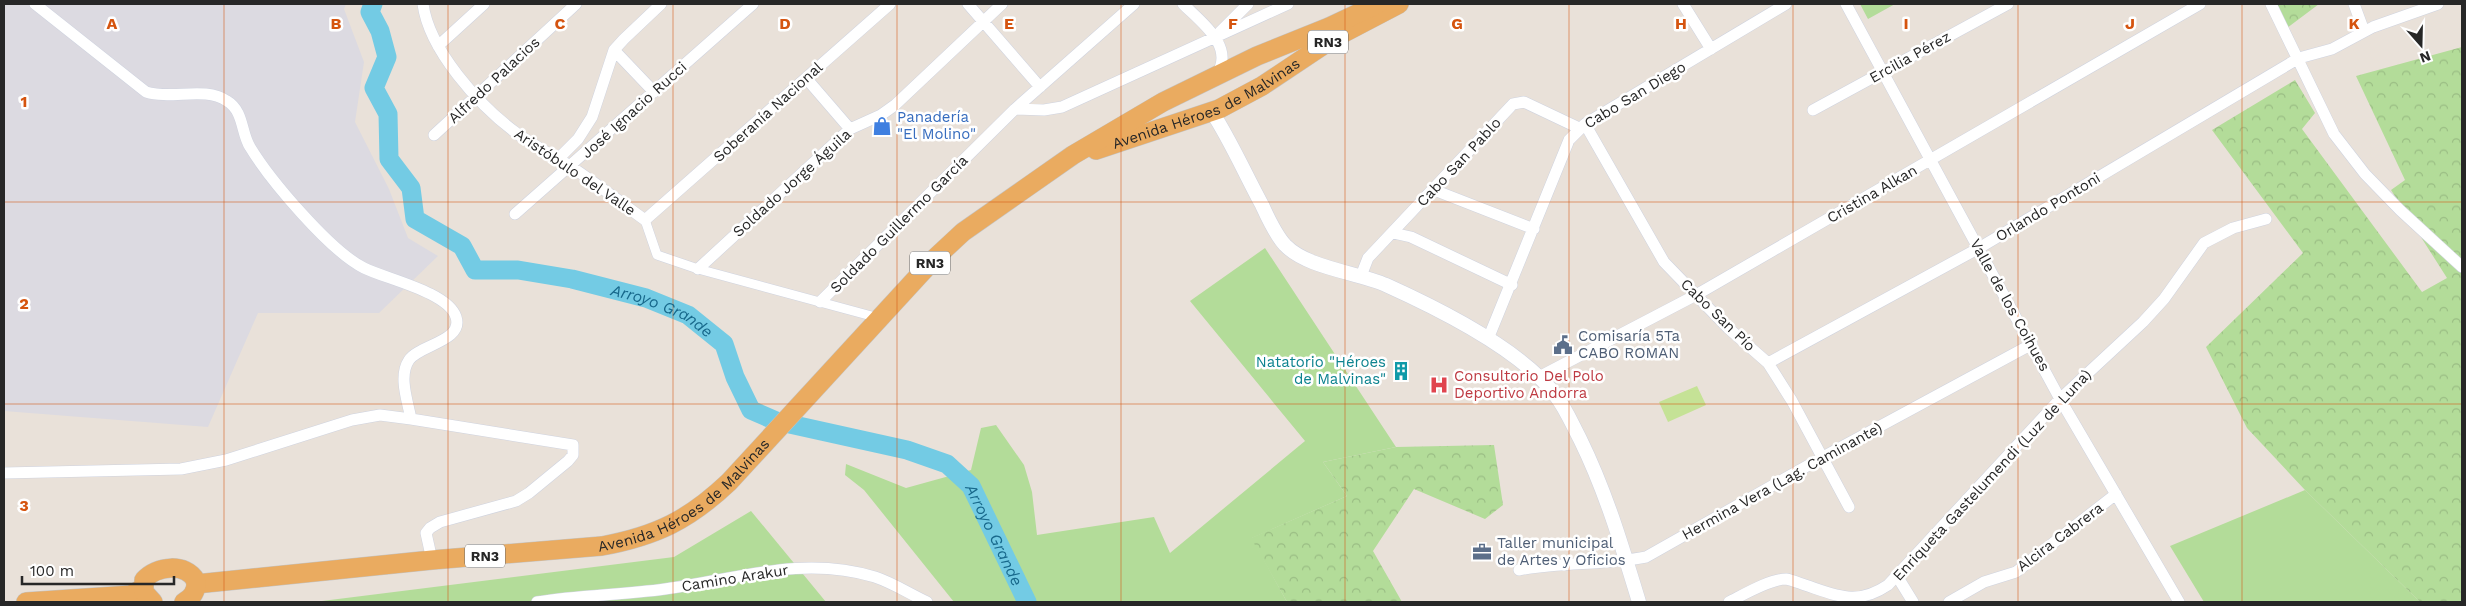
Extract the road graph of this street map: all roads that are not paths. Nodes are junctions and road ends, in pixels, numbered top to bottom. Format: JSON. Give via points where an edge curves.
{"nodes":[{"id":1,"x":35,"y":4,"type":"edge"},
{"id":2,"x":423,"y":4,"type":"edge"},
{"id":3,"x":484,"y":4,"type":"edge"},
{"id":4,"x":576,"y":4,"type":"edge"},
{"id":5,"x":661,"y":4,"type":"edge"},
{"id":6,"x":753,"y":4,"type":"edge"},
{"id":7,"x":890,"y":4,"type":"edge"},
{"id":8,"x":968,"y":4,"type":"edge"},
{"id":9,"x":1002,"y":4,"type":"edge"},
{"id":10,"x":1134,"y":4,"type":"edge"},
{"id":11,"x":1183,"y":4,"type":"edge"},
{"id":12,"x":1248,"y":4,"type":"edge"},
{"id":13,"x":1288,"y":4,"type":"edge"},
{"id":14,"x":1378,"y":4,"type":"edge"},
{"id":15,"x":1399,"y":4,"type":"edge"},
{"id":16,"x":1683,"y":4,"type":"edge"},
{"id":17,"x":1786,"y":4,"type":"edge"},
{"id":18,"x":1846,"y":4,"type":"edge"},
{"id":19,"x":2008,"y":4,"type":"edge"},
{"id":20,"x":2200,"y":4,"type":"edge"},
{"id":21,"x":2271,"y":4,"type":"edge"},
{"id":22,"x":2354,"y":4,"type":"edge"},
{"id":23,"x":2438,"y":4,"type":"edge"},
{"id":24,"x":983,"y":22,"type":"junction"},
{"id":25,"x":2364,"y":30,"type":"junction"},
{"id":26,"x":1215,"y":37,"type":"junction"},
{"id":27,"x":438,"y":46,"type":"junction"},
{"id":28,"x":1711,"y":49,"type":"junction"},
{"id":29,"x":614,"y":50,"type":"junction"},
{"id":30,"x":1222,"y":52,"type":"junction"},
{"id":31,"x":2299,"y":58,"type":"junction"},
{"id":32,"x":1246,"y":61,"type":"junction"},
{"id":33,"x":1883,"y":72,"type":"junction"},
{"id":34,"x":1217,"y":74,"type":"junction"},
{"id":35,"x":806,"y":78,"type":"junction"},
{"id":36,"x":1195,"y":85,"type":"junction"},
{"id":37,"x":1040,"y":86,"type":"junction"},
{"id":38,"x":1262,"y":86,"type":"junction"},
{"id":39,"x":654,"y":92,"type":"junction"},
{"id":40,"x":477,"y":96,"type":"junction"},
{"id":41,"x":1239,"y":99,"type":"junction"},
{"id":42,"x":1015,"y":109,"type":"junction"},
{"id":43,"x":1813,"y":110,"type":"dead end"},
{"id":44,"x":1208,"y":113,"type":"junction"},
{"id":45,"x":1582,"y":126,"type":"junction"},
{"id":46,"x":850,"y":129,"type":"junction"},
{"id":47,"x":1224,"y":131,"type":"junction"},
{"id":48,"x":434,"y":135,"type":"dead end"},
{"id":49,"x":558,"y":159,"type":"junction"},
{"id":50,"x":1930,"y":161,"type":"junction"},
{"id":51,"x":1060,"y":164,"type":"junction"},
{"id":52,"x":571,"y":167,"type":"junction"},
{"id":53,"x":1434,"y":190,"type":"junction"},
{"id":54,"x":515,"y":214,"type":"dead end"},
{"id":55,"x":2266,"y":219,"type":"dead end"},
{"id":56,"x":645,"y":220,"type":"junction"},
{"id":57,"x":1534,"y":229,"type":"junction"},
{"id":58,"x":1393,"y":233,"type":"junction"},
{"id":59,"x":1979,"y":248,"type":"junction"},
{"id":60,"x":2462,"y":267,"type":"edge"},
{"id":61,"x":698,"y":269,"type":"junction"},
{"id":62,"x":1362,"y":276,"type":"junction"},
{"id":63,"x":1512,"y":285,"type":"junction"},
{"id":64,"x":1696,"y":295,"type":"junction"},
{"id":65,"x":820,"y":302,"type":"junction"},
{"id":66,"x":879,"y":318,"type":"junction"},
{"id":67,"x":1488,"y":339,"type":"junction"},
{"id":68,"x":2032,"y":344,"type":"junction"},
{"id":69,"x":1768,"y":363,"type":"junction"},
{"id":70,"x":1539,"y":377,"type":"junction"},
{"id":71,"x":2060,"y":399,"type":"junction"},
{"id":72,"x":412,"y":419,"type":"junction"},
{"id":73,"x":1823,"y":457,"type":"junction"},
{"id":74,"x":4,"y":473,"type":"edge"},
{"id":75,"x":2116,"y":494,"type":"junction"},
{"id":76,"x":1849,"y":507,"type":"dead end"},
{"id":77,"x":432,"y":560,"type":"junction"},
{"id":78,"x":1627,"y":561,"type":"junction"},
{"id":79,"x":1519,"y":570,"type":"dead end"},
{"id":80,"x":1897,"y":576,"type":"junction"},
{"id":81,"x":196,"y":584,"type":"junction"},
{"id":82,"x":148,"y":595,"type":"edge"},
{"id":83,"x":26,"y":602,"type":"edge"},
{"id":84,"x":186,"y":602,"type":"edge"},
{"id":85,"x":537,"y":602,"type":"edge"},
{"id":86,"x":927,"y":602,"type":"edge"},
{"id":87,"x":1639,"y":602,"type":"edge"},
{"id":88,"x":1729,"y":602,"type":"edge"},
{"id":89,"x":1913,"y":602,"type":"edge"},
{"id":90,"x":1948,"y":602,"type":"edge"},
{"id":91,"x":2179,"y":602,"type":"edge"}],
"edges":[{"from":1,"to":72,"type":"street","via":[[146,92],[160,96],[216,95],[229,101],[259,162],[334,247],[364,268],[424,291],[452,310],[456,318],[452,334],[409,359],[405,381]]},
{"from":2,"to":27,"type":"street","name":"Aristóbulo del Valle"},
{"from":3,"to":27,"type":"street"},
{"from":4,"to":40,"type":"street","name":"Alfredo Palacios"},
{"from":5,"to":29,"type":"street"},
{"from":6,"to":39,"type":"street","name":"José Ignacio Rucci"},
{"from":7,"to":35,"type":"street","name":"Soberanía Nacional"},
{"from":8,"to":24,"type":"street"},
{"from":9,"to":24,"type":"street","name":"Soldado Jorge Águila"},
{"from":10,"to":37,"type":"street","name":"Soldado Guillermo García"},
{"from":11,"to":26,"type":"street"},
{"from":12,"to":26,"type":"street"},
{"from":13,"to":26,"type":"street"},
{"from":14,"to":32,"type":"highway","name":"Avenida Héroes de Malvinas","number":"RN3"},
{"from":15,"to":38,"type":"highway","name":"Avenida Héroes de Malvinas","number":"RN3","via":[[1334,38]]},
{"from":16,"to":28,"type":"street"},
{"from":17,"to":28,"type":"street","name":"Cabo San Diego"},
{"from":18,"to":33,"type":"street","name":"Valle de los Coihues"},
{"from":19,"to":33,"type":"street","name":"Ercilia Pérez"},
{"from":20,"to":50,"type":"street","name":"Cristina Alkan"},
{"from":21,"to":31,"type":"street"},
{"from":22,"to":25,"type":"street"},
{"from":23,"to":25,"type":"street","name":"Orlando Pontoni"},
{"from":24,"to":37,"type":"street"},
{"from":24,"to":46,"type":"street","name":"Soldado Jorge Águila","via":[[895,105],[882,115]]},
{"from":25,"to":31,"type":"street","name":"Orlando Pontoni","via":[[2332,49]]},
{"from":26,"to":30,"type":"street"},
{"from":26,"to":42,"type":"street","via":[[1062,107]]},
{"from":27,"to":40,"type":"street","name":"Aristóbulo del Valle"},
{"from":28,"to":45,"type":"street","name":"Cabo San Diego"},
{"from":29,"to":39,"type":"street"},
{"from":29,"to":49,"type":"street","via":[[592,118],[578,139]]},
{"from":30,"to":32,"type":"street"},
{"from":30,"to":34,"type":"street","via":[[1222,64]]},
{"from":31,"to":59,"type":"street","name":"Orlando Pontoni"},
{"from":31,"to":60,"type":"street","via":[[2327,122],[2344,148],[2400,210]]},
{"from":32,"to":34,"type":"highway","name":"Avenida Héroes de Malvinas","number":"RN3"},
{"from":32,"to":38,"type":"highway","via":[[1262,70]]},
{"from":33,"to":43,"type":"street","name":"Ercilia Pérez"},
{"from":33,"to":50,"type":"street","name":"Valle de los Coihues"},
{"from":34,"to":36,"type":"highway","name":"Avenida Héroes de Malvinas","number":"RN3"},
{"from":35,"to":46,"type":"street"},
{"from":35,"to":56,"type":"street","name":"Soberanía Nacional"},
{"from":36,"to":44,"type":"highway","via":[[1195,104]]},
{"from":36,"to":51,"type":"highway","name":"Avenida Héroes de Malvinas","number":"RN3"},
{"from":37,"to":42,"type":"street","name":"Soldado Guillermo García"},
{"from":38,"to":41,"type":"highway","name":"Avenida Héroes de Malvinas","number":"RN3"},
{"from":39,"to":52,"type":"street","name":"José Ignacio Rucci"},
{"from":40,"to":48,"type":"street","name":"Alfredo Palacios"},
{"from":40,"to":49,"type":"street","name":"Aristóbulo del Valle","via":[[516,134]]},
{"from":41,"to":44,"type":"highway","name":"Avenida Héroes de Malvinas","number":"RN3"},
{"from":41,"to":47,"type":"street","via":[[1229,114]]},
{"from":42,"to":65,"type":"street","name":"Soldado Guillermo García"},
{"from":44,"to":47,"type":"street"},
{"from":44,"to":51,"type":"highway","name":"Avenida Héroes de Malvinas","number":"RN3"},
{"from":45,"to":53,"type":"street","name":"Cabo San Pablo","via":[[1518,101]]},
{"from":45,"to":57,"type":"street","name":"Cabo San Diego","via":[[1569,140]]},
{"from":45,"to":64,"type":"street","name":"Cabo San Pío","via":[[1656,251]]},
{"from":46,"to":61,"type":"street","name":"Soldado Jorge Águila"},
{"from":47,"to":62,"type":"street","via":[[1284,244],[1312,260]]},
{"from":49,"to":52,"type":"street","name":"Aristóbulo del Valle"},
{"from":50,"to":59,"type":"street","name":"Valle de los Coihues"},
{"from":50,"to":64,"type":"street","name":"Cristina Alkan"},
{"from":51,"to":66,"type":"highway","name":"Avenida Héroes de Malvinas","number":"RN3","via":[[964,232]]},
{"from":52,"to":54,"type":"street","name":"José Ignacio Rucci"},
{"from":52,"to":56,"type":"street","name":"Aristóbulo del Valle"},
{"from":53,"to":57,"type":"street"},
{"from":53,"to":58,"type":"street","name":"Cabo San Pablo"},
{"from":55,"to":71,"type":"street","name":"Enriqueta Gastelumendi (Luz de Luna)","via":[[2233,228],[2204,243],[2164,299],[2143,322]]},
{"from":56,"to":61,"type":"street","name":"Aristóbulo del Valle","via":[[657,255]]},
{"from":57,"to":63,"type":"street","name":"Cabo San Diego"},
{"from":58,"to":62,"type":"street","name":"Cabo San Pablo","via":[[1368,258]]},
{"from":58,"to":63,"type":"street","via":[[1411,237]]},
{"from":59,"to":68,"type":"street","name":"Valle de los Coihues"},
{"from":59,"to":69,"type":"street","name":"Orlando Pontoni"},
{"from":61,"to":65,"type":"street","name":"Aristóbulo del Valle"},
{"from":62,"to":67,"type":"street"},
{"from":63,"to":67,"type":"street","name":"Cabo San Diego"},
{"from":64,"to":69,"type":"street","name":"Cabo San Pío"},
{"from":64,"to":70,"type":"street","name":"Cristina Alkan"},
{"from":65,"to":66,"type":"street","name":"Aristóbulo del Valle"},
{"from":66,"to":77,"type":"highway","name":"Avenida Héroes de Malvinas","number":"RN3","via":[[749,462],[695,512],[650,535],[602,546]]},
{"from":67,"to":70,"type":"street"},
{"from":68,"to":71,"type":"street","name":"Valle de los Coihues"},
{"from":68,"to":73,"type":"street","name":"Hermina Vera (Lag. Caminante)"},
{"from":69,"to":73,"type":"street","name":"Cabo San Pío"},
{"from":70,"to":78,"type":"street","via":[[1556,396],[1587,454],[1613,515]]},
{"from":71,"to":75,"type":"street","name":"Valle de los Coihues"},
{"from":71,"to":80,"type":"street","name":"Enriqueta Gastelumendi (Luz de Luna)"},
{"from":72,"to":74,"type":"street","via":[[380,415],[352,420],[226,460],[181,469]]},
{"from":72,"to":77,"type":"street","via":[[570,443],[575,450],[568,461],[516,500],[440,522],[430,528],[426,533]]},
{"from":73,"to":76,"type":"street","name":"Cabo San Pío"},
{"from":73,"to":78,"type":"street","name":"Hermina Vera (Lag. Caminante)","via":[[1646,557]]},
{"from":75,"to":90,"type":"street","name":"Alcira Cabrera","via":[[2016,572],[1984,582]]},
{"from":75,"to":91,"type":"street","name":"Valle de los Coihues"},
{"from":77,"to":81,"type":"highway","name":"Avenida Héroes de Malvinas","number":"RN3"},
{"from":78,"to":79,"type":"street","name":"Hermina Vera (Lag. Caminante)"},
{"from":78,"to":87,"type":"street"},
{"from":80,"to":88,"type":"street","name":"Enriqueta Gastelumendi (Luz de Luna)","via":[[1877,593],[1861,599],[1847,599],[1785,579],[1758,587]]},
{"from":80,"to":89,"type":"street"},
{"from":81,"to":82,"type":"highway","via":[[188,572],[173,568],[148,575],[144,580]]},
{"from":81,"to":84,"type":"highway","via":[[194,593]]},
{"from":82,"to":83,"type":"highway"},
{"from":85,"to":86,"type":"street","name":"Camino Arakur","via":[[569,596],[662,589],[770,569],[813,566],[877,578]]}]}
